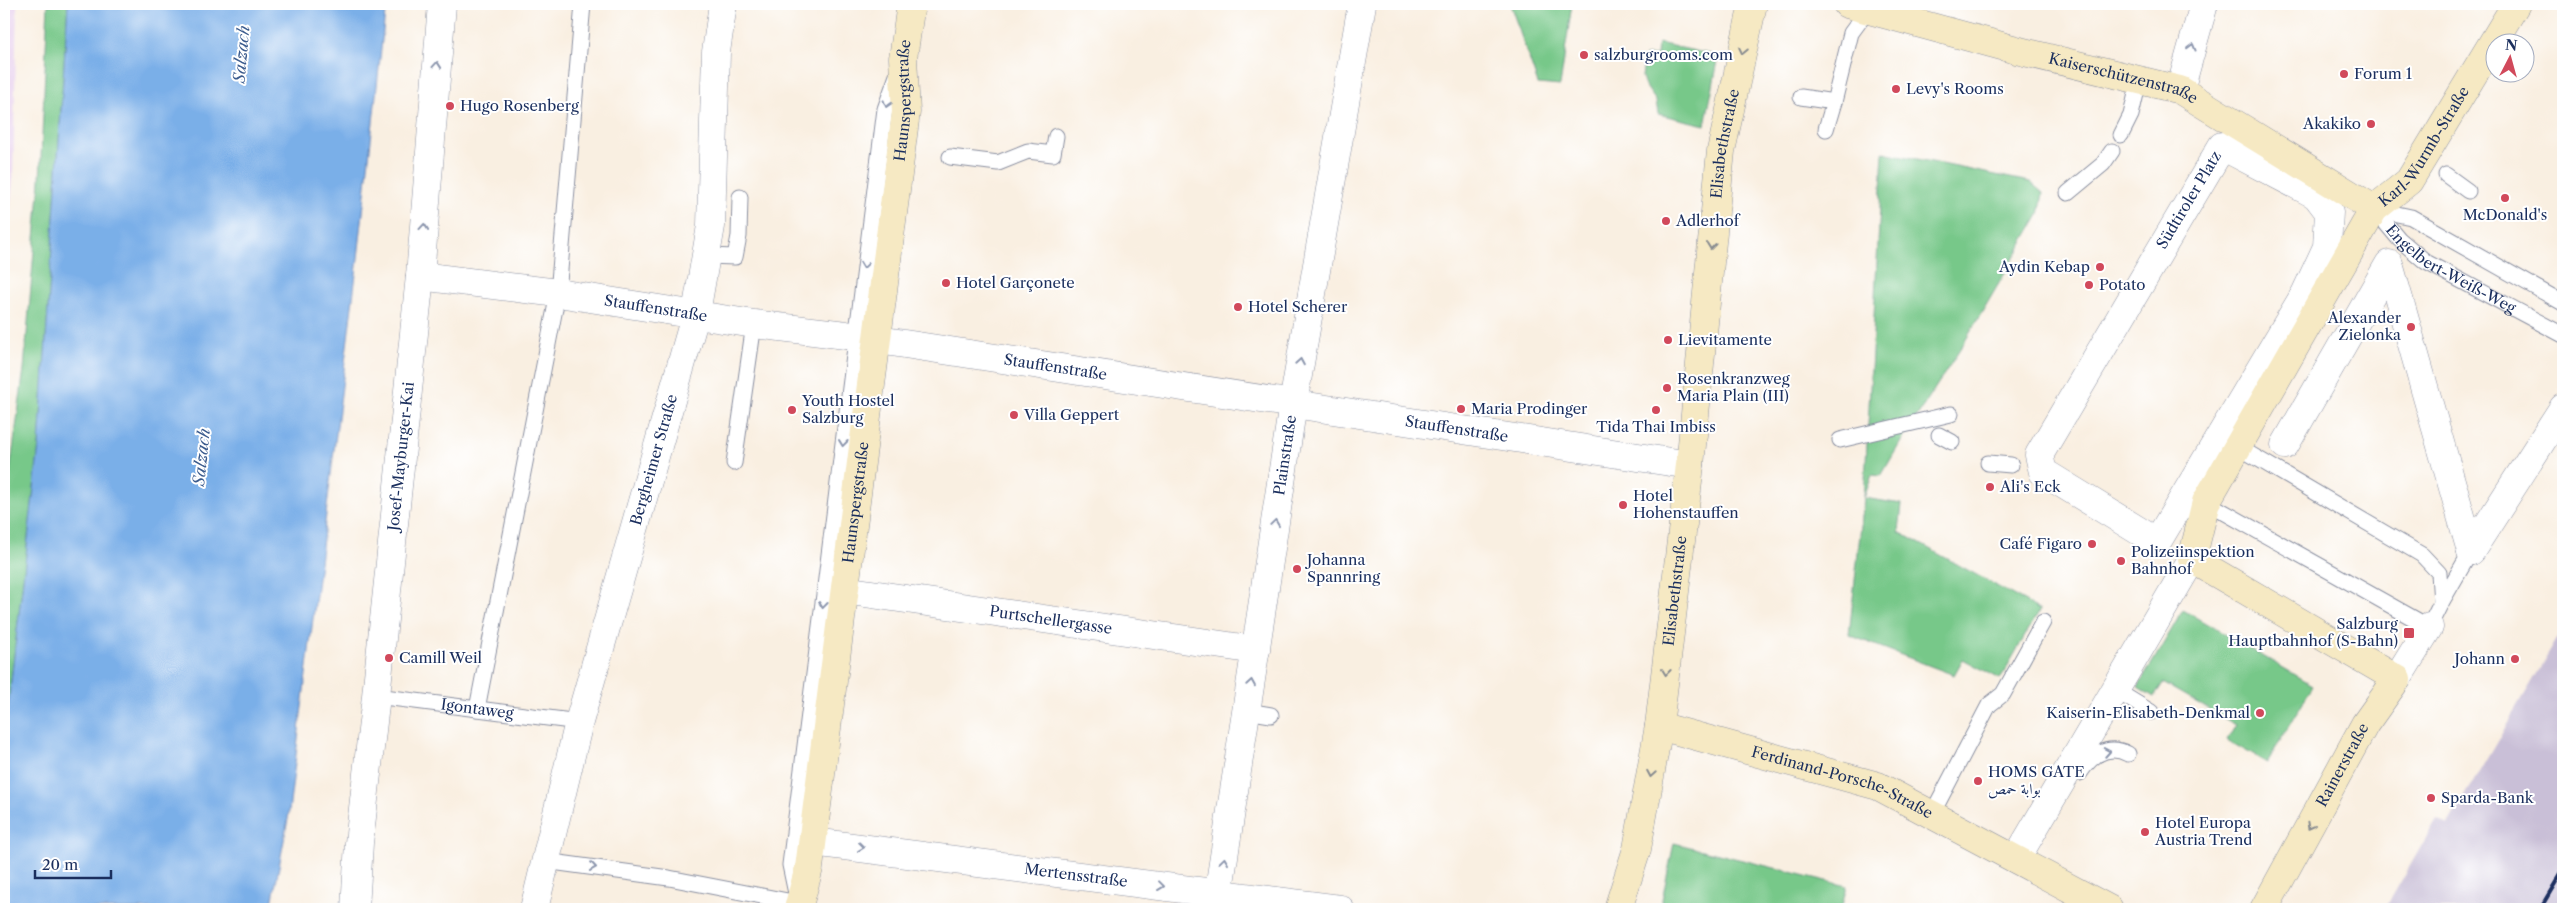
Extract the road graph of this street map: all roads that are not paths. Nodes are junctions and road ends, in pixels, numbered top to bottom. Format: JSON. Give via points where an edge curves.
{"nodes":[{"id":1,"x":442,"y":4,"type":"edge"},
{"id":2,"x":583,"y":4,"type":"edge"},
{"id":3,"x":723,"y":4,"type":"edge"},
{"id":4,"x":911,"y":4,"type":"edge"},
{"id":5,"x":1362,"y":4,"type":"edge"},
{"id":6,"x":1753,"y":4,"type":"edge"},
{"id":7,"x":2204,"y":4,"type":"edge"},
{"id":8,"x":2516,"y":4,"type":"edge"},
{"id":9,"x":1856,"y":6,"type":"edge"},
{"id":10,"x":2139,"y":81,"type":"junction"},
{"id":11,"x":2180,"y":90,"type":"junction"},
{"id":12,"x":1800,"y":97,"type":"dead end"},
{"id":13,"x":1834,"y":102,"type":"junction"},
{"id":14,"x":1826,"y":129,"type":"dead end"},
{"id":15,"x":2121,"y":135,"type":"dead end"},
{"id":16,"x":1056,"y":136,"type":"dead end"},
{"id":17,"x":2112,"y":151,"type":"dead end"},
{"id":18,"x":950,"y":157,"type":"dead end"},
{"id":19,"x":2446,"y":175,"type":"dead end"},
{"id":20,"x":2468,"y":191,"type":"dead end"},
{"id":21,"x":2068,"y":193,"type":"dead end"},
{"id":22,"x":740,"y":197,"type":"dead end"},
{"id":23,"x":2374,"y":209,"type":"junction"},
{"id":24,"x":707,"y":256,"type":"junction"},
{"id":25,"x":420,"y":276,"type":"junction"},
{"id":26,"x":558,"y":293,"type":"junction"},
{"id":27,"x":2563,"y":303,"type":"edge"},
{"id":28,"x":696,"y":314,"type":"junction"},
{"id":29,"x":754,"y":324,"type":"junction"},
{"id":30,"x":2563,"y":335,"type":"edge"},
{"id":31,"x":866,"y":338,"type":"junction"},
{"id":32,"x":1293,"y":404,"type":"junction"},
{"id":33,"x":2563,"y":408,"type":"edge"},
{"id":34,"x":1951,"y":414,"type":"dead end"},
{"id":35,"x":1840,"y":440,"type":"dead end"},
{"id":36,"x":2285,"y":445,"type":"dead end"},
{"id":37,"x":2238,"y":447,"type":"junction"},
{"id":38,"x":734,"y":463,"type":"dead end"},
{"id":39,"x":1988,"y":463,"type":"dead end"},
{"id":40,"x":1690,"y":465,"type":"junction"},
{"id":41,"x":2011,"y":465,"type":"dead end"},
{"id":42,"x":2206,"y":502,"type":"junction"},
{"id":43,"x":2157,"y":542,"type":"joint"},
{"id":44,"x":2471,"y":551,"type":"junction"},
{"id":45,"x":2192,"y":558,"type":"junction"},
{"id":46,"x":844,"y":590,"type":"junction"},
{"id":47,"x":2441,"y":603,"type":"junction"},
{"id":48,"x":2043,"y":622,"type":"dead end"},
{"id":49,"x":2429,"y":627,"type":"junction"},
{"id":50,"x":1256,"y":650,"type":"junction"},
{"id":51,"x":2397,"y":678,"type":"junction"},
{"id":52,"x":2115,"y":690,"type":"junction"},
{"id":53,"x":376,"y":696,"type":"junction"},
{"id":54,"x":476,"y":709,"type":"junction"},
{"id":55,"x":2151,"y":712,"type":"dead end"},
{"id":56,"x":579,"y":722,"type":"junction"},
{"id":57,"x":1659,"y":726,"type":"junction"},
{"id":58,"x":2128,"y":754,"type":"dead end"},
{"id":59,"x":1932,"y":814,"type":"junction"},
{"id":60,"x":2031,"y":833,"type":"junction"},
{"id":61,"x":813,"y":842,"type":"junction"},
{"id":62,"x":2016,"y":859,"type":"junction"},
{"id":63,"x":545,"y":861,"type":"junction"},
{"id":64,"x":1218,"y":901,"type":"edge"},
{"id":65,"x":798,"y":906,"type":"edge"},
{"id":66,"x":355,"y":909,"type":"edge"},
{"id":67,"x":534,"y":909,"type":"edge"},
{"id":68,"x":1340,"y":909,"type":"edge"},
{"id":69,"x":1618,"y":909,"type":"edge"},
{"id":70,"x":2109,"y":909,"type":"edge"},
{"id":71,"x":2264,"y":909,"type":"edge"}],
"edges":[{"from":25,"to":1,"type":"street","name":"Josef-Mayburger-Kai","one_way":true},
{"from":2,"to":26,"type":"lane"},
{"from":3,"to":24,"type":"street","name":"Bergheimer Straße","via":[[716,52],[711,226]]},
{"from":4,"to":31,"type":"street","name":"Haunspergstraße","via":[[903,58],[906,112]]},
{"from":32,"to":5,"type":"street","name":"Plainstraße","one_way":true},
{"from":6,"to":40,"type":"street","name":"Elisabethstraße","one_way":true,"via":[[1721,151]]},
{"from":11,"to":7,"type":"street","one_way":true},
{"from":8,"to":23,"type":"street","name":"Karl-Wurmb-Straße","via":[[2409,181]]},
{"from":9,"to":10,"type":"street","name":"Kaiserschützenstraße"},
{"from":9,"to":13,"type":"lane","via":[[1862,18],[1851,33]]},
{"from":10,"to":11,"type":"street","name":"Kaiserschützenstraße"},
{"from":10,"to":15,"type":"lane","via":[[2131,115]]},
{"from":11,"to":23,"type":"street","name":"Kaiserschützenstraße"},
{"from":12,"to":13,"type":"lane"},
{"from":13,"to":14,"type":"lane"},
{"from":16,"to":18,"type":"lane","via":[[1053,154],[1028,151],[998,163]]},
{"from":17,"to":21,"type":"lane","via":[[2103,164]]},
{"from":19,"to":20,"type":"lane"},
{"from":22,"to":24,"type":"lane","via":[[735,258]]},
{"from":23,"to":27,"type":"lane","name":"Engelbert-Weiß-Weg","via":[[2411,217]]},
{"from":23,"to":30,"type":"lane","name":"Engelbert-Weiß-Weg","via":[[2399,239],[2426,262]]},
{"from":23,"to":37,"type":"street"},
{"from":24,"to":28,"type":"street","name":"Bergheimer Straße"},
{"from":25,"to":26,"type":"street","name":"Stauffenstraße"},
{"from":25,"to":53,"type":"street","name":"Josef-Mayburger-Kai"},
{"from":26,"to":28,"type":"street","name":"Stauffenstraße"},
{"from":26,"to":54,"type":"lane"},
{"from":28,"to":29,"type":"street","name":"Stauffenstraße"},
{"from":28,"to":56,"type":"street","name":"Bergheimer Straße"},
{"from":29,"to":31,"type":"street","name":"Stauffenstraße"},
{"from":29,"to":38,"type":"lane"},
{"from":31,"to":32,"type":"street","name":"Stauffenstraße"},
{"from":31,"to":46,"type":"street","name":"Haunspergstraße"},
{"from":31,"to":65,"type":"lane","one_way":true,"via":[[790,865]]},
{"from":32,"to":40,"type":"street","name":"Stauffenstraße"},
{"from":50,"to":32,"type":"street","name":"Plainstraße","one_way":true},
{"from":33,"to":44,"type":"street"},
{"from":34,"to":35,"type":"lane"},
{"from":36,"to":44,"type":"street","via":[[2389,264]]},
{"from":37,"to":42,"type":"street"},
{"from":37,"to":47,"type":"lane","via":[[2422,554],[2439,573]]},
{"from":39,"to":41,"type":"lane"},
{"from":40,"to":57,"type":"street","name":"Elisabethstraße","one_way":true},
{"from":42,"to":45,"type":"street"},
{"from":42,"to":49,"type":"lane"},
{"from":43,"to":43,"type":"street","name":"Südtiroler Platz","via":[[2042,472],[2039,455],[2222,146],[2316,195],[2329,212],[2327,247],[2305,294]]},
{"from":44,"to":47,"type":"lane"},
{"from":45,"to":51,"type":"street"},
{"from":45,"to":52,"type":"street"},
{"from":46,"to":50,"type":"street","name":"Purtschellergasse"},
{"from":46,"to":61,"type":"street","name":"Haunspergstraße"},
{"from":47,"to":49,"type":"lane"},
{"from":48,"to":59,"type":"lane","via":[[2002,694],[1989,705]]},
{"from":49,"to":51,"type":"street","name":"Rainerstraße"},
{"from":64,"to":50,"type":"street","name":"Plainstraße","one_way":true,"via":[[1259,713]]},
{"from":51,"to":71,"type":"street","name":"Rainerstraße","one_way":true,"via":[[2365,724]]},
{"from":52,"to":55,"type":"lane"},
{"from":52,"to":60,"type":"street"},
{"from":53,"to":54,"type":"lane","name":"Igontaweg"},
{"from":53,"to":66,"type":"street","name":"Josef-Mayburger-Kai"},
{"from":54,"to":56,"type":"lane","name":"Igontaweg"},
{"from":56,"to":63,"type":"street","name":"Bergheimer Straße"},
{"from":57,"to":59,"type":"street","name":"Ferdinand-Porsche-Straße","via":[[1878,786]]},
{"from":57,"to":69,"type":"street","name":"Elisabethstraße","one_way":true,"via":[[1637,849]]},
{"from":60,"to":58,"type":"lane","one_way":true,"via":[[2047,830],[2089,760],[2102,752],[2114,750]]},
{"from":59,"to":62,"type":"street","name":"Ferdinand-Porsche-Straße"},
{"from":60,"to":62,"type":"street"},
{"from":61,"to":64,"type":"street","name":"Mertensstraße","one_way":true},
{"from":61,"to":65,"type":"street","name":"Haunspergstraße"},
{"from":62,"to":70,"type":"street","name":"Ferdinand-Porsche-Straße"},
{"from":63,"to":65,"type":"lane","one_way":true,"via":[[670,878]]},
{"from":63,"to":67,"type":"street","name":"Bergheimer Straße"},
{"from":64,"to":68,"type":"street","name":"Mertensstraße"}]}
